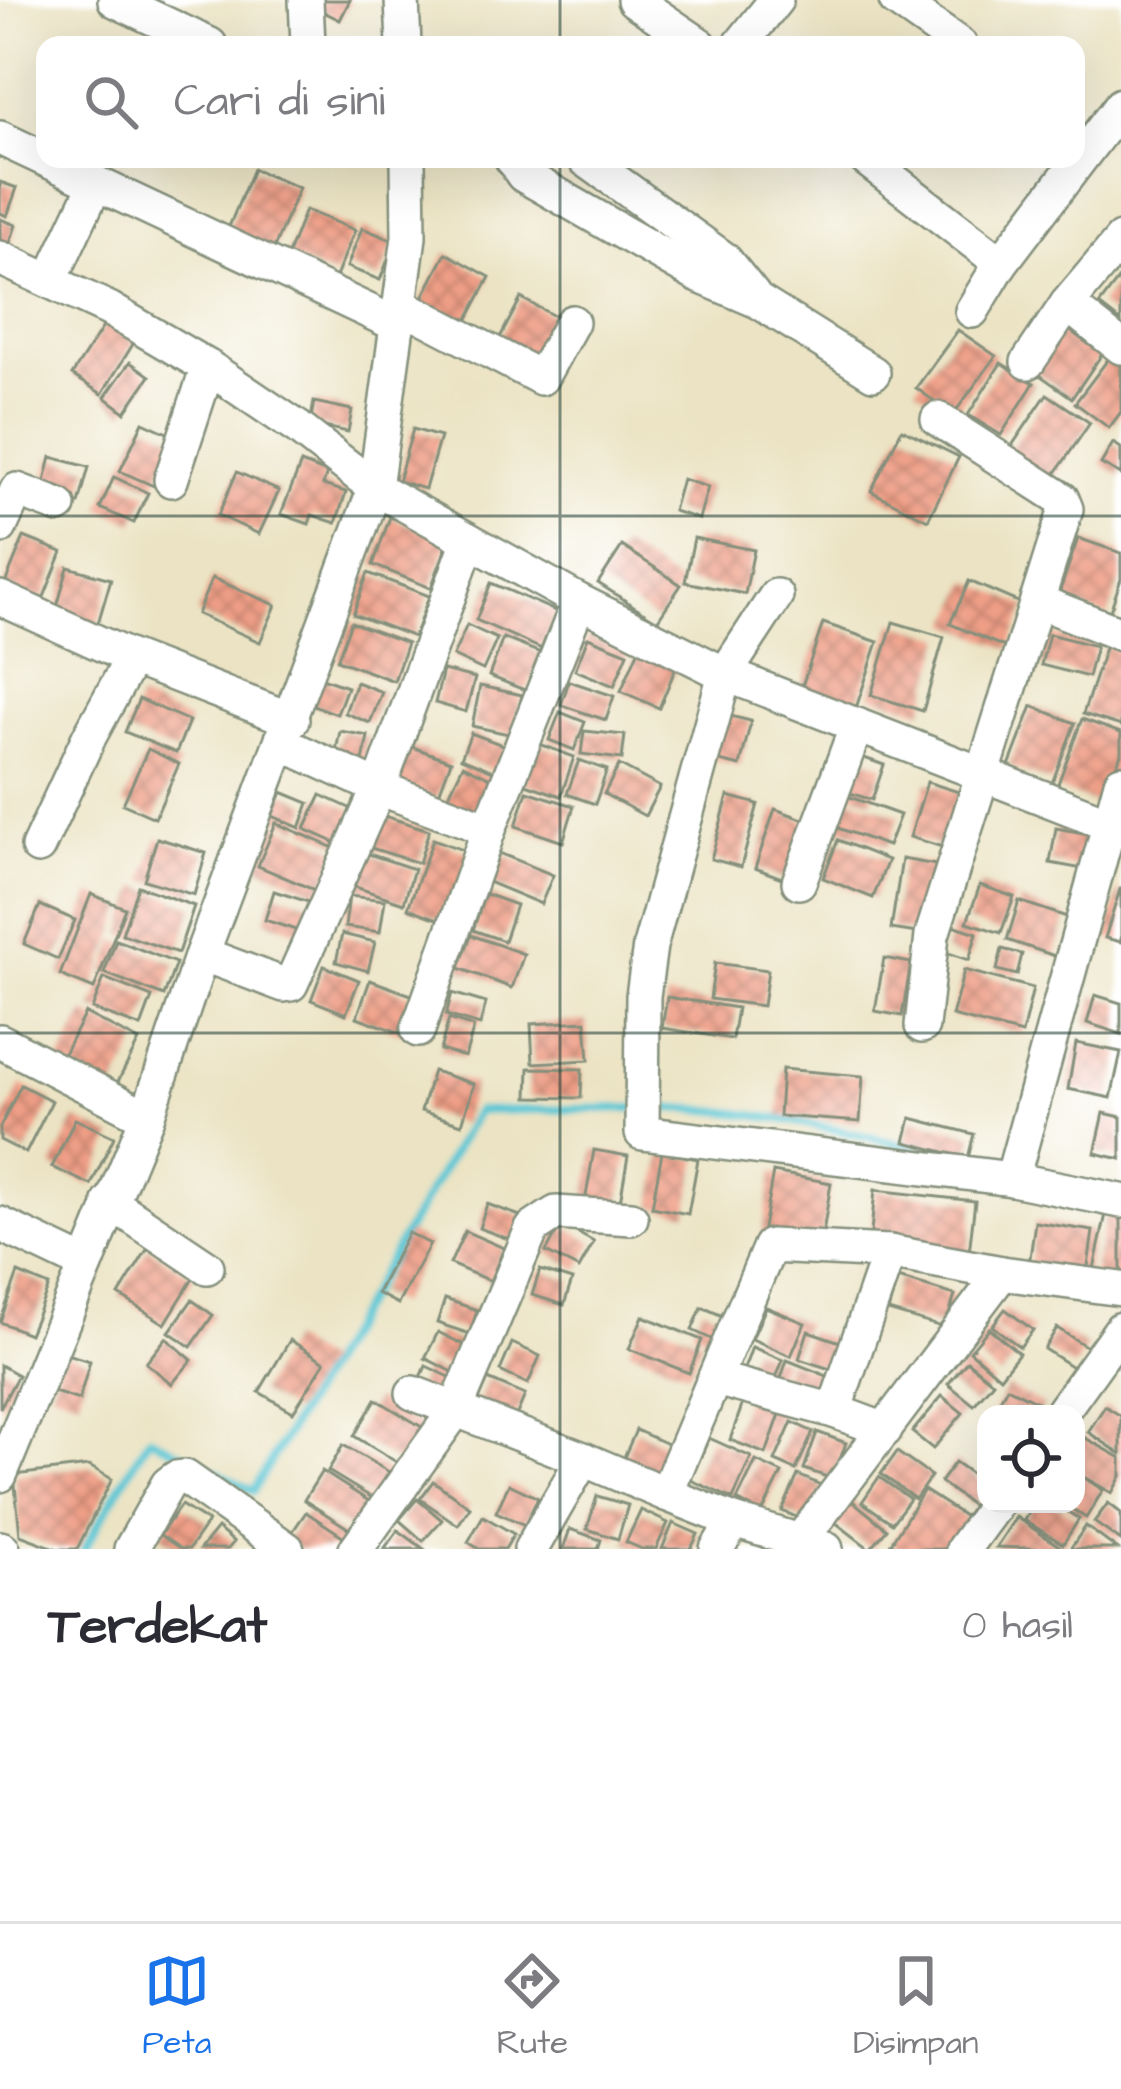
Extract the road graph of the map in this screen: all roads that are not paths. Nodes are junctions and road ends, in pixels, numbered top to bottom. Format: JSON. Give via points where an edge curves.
{"nodes":[{"id":1,"x":115,"y":0,"type":"edge"},
{"id":2,"x":306,"y":0,"type":"edge"},
{"id":3,"x":402,"y":0,"type":"edge"},
{"id":4,"x":634,"y":0,"type":"edge"},
{"id":5,"x":776,"y":0,"type":"edge"},
{"id":6,"x":896,"y":0,"type":"edge"},
{"id":7,"x":191,"y":36,"type":"edge"},
{"id":8,"x":308,"y":36,"type":"edge"},
{"id":9,"x":404,"y":36,"type":"edge"},
{"id":10,"x":687,"y":36,"type":"edge"},
{"id":11,"x":747,"y":36,"type":"edge"},
{"id":12,"x":947,"y":36,"type":"edge"},
{"id":13,"x":1121,"y":105,"type":"edge"},
{"id":14,"x":1086,"y":133,"type":"edge"},
{"id":15,"x":0,"y":138,"type":"edge"},
{"id":16,"x":36,"y":155,"type":"edge"},
{"id":17,"x":64,"y":168,"type":"edge"},
{"id":18,"x":408,"y":168,"type":"edge"},
{"id":19,"x":518,"y":168,"type":"edge"},
{"id":20,"x":598,"y":168,"type":"edge"},
{"id":21,"x":878,"y":168,"type":"edge"},
{"id":22,"x":1063,"y":168,"type":"edge"},
{"id":23,"x":96,"y":183,"type":"junction"},
{"id":24,"x":1121,"y":240,"type":"edge"},
{"id":25,"x":0,"y":259,"type":"edge"},
{"id":26,"x":1001,"y":263,"type":"junction"},
{"id":27,"x":50,"y":281,"type":"junction"},
{"id":28,"x":758,"y":301,"type":"junction"},
{"id":29,"x":1067,"y":304,"type":"junction"},
{"id":30,"x":972,"y":311,"type":"dead end"},
{"id":31,"x":400,"y":315,"type":"junction"},
{"id":32,"x":572,"y":322,"type":"dead end"},
{"id":33,"x":1121,"y":347,"type":"edge"},
{"id":34,"x":1028,"y":362,"type":"dead end"},
{"id":35,"x":208,"y":367,"type":"junction"},
{"id":36,"x":873,"y":374,"type":"dead end"},
{"id":37,"x":938,"y":419,"type":"dead end"},
{"id":38,"x":171,"y":480,"type":"dead end"},
{"id":39,"x":375,"y":488,"type":"junction"},
{"id":40,"x":58,"y":506,"type":"dead end"},
{"id":41,"x":0,"y":527,"type":"edge"},
{"id":42,"x":469,"y":540,"type":"junction"},
{"id":43,"x":776,"y":596,"type":"dead end"},
{"id":44,"x":0,"y":598,"type":"edge"},
{"id":45,"x":579,"y":601,"type":"junction"},
{"id":46,"x":1037,"y":601,"type":"junction"},
{"id":47,"x":1121,"y":634,"type":"edge"},
{"id":48,"x":132,"y":658,"type":"junction"},
{"id":49,"x":724,"y":674,"type":"junction"},
{"id":50,"x":856,"y":724,"type":"junction"},
{"id":51,"x":288,"y":732,"type":"junction"},
{"id":52,"x":983,"y":772,"type":"junction"},
{"id":53,"x":1121,"y":782,"type":"edge"},
{"id":54,"x":379,"y":788,"type":"junction"},
{"id":55,"x":1114,"y":826,"type":"edge"},
{"id":56,"x":489,"y":829,"type":"junction"},
{"id":57,"x":38,"y":848,"type":"dead end"},
{"id":58,"x":799,"y":882,"type":"dead end"},
{"id":59,"x":202,"y":954,"type":"junction"},
{"id":60,"x":922,"y":1027,"type":"dead end"},
{"id":61,"x":418,"y":1030,"type":"dead end"},
{"id":62,"x":0,"y":1040,"type":"edge"},
{"id":63,"x":147,"y":1117,"type":"junction"},
{"id":64,"x":1014,"y":1174,"type":"junction"},
{"id":65,"x":1121,"y":1201,"type":"edge"},
{"id":66,"x":110,"y":1202,"type":"junction"},
{"id":67,"x":631,"y":1218,"type":"dead end"},
{"id":68,"x":0,"y":1224,"type":"edge"},
{"id":69,"x":889,"y":1252,"type":"junction"},
{"id":70,"x":86,"y":1265,"type":"junction"},
{"id":71,"x":207,"y":1267,"type":"dead end"},
{"id":72,"x":1002,"y":1273,"type":"junction"},
{"id":73,"x":1121,"y":1289,"type":"edge"},
{"id":74,"x":1121,"y":1329,"type":"edge"},
{"id":75,"x":716,"y":1379,"type":"junction"},
{"id":76,"x":413,"y":1393,"type":"dead end"},
{"id":77,"x":1066,"y":1405,"type":"edge"},
{"id":78,"x":834,"y":1411,"type":"junction"},
{"id":79,"x":455,"y":1412,"type":"junction"},
{"id":80,"x":9,"y":1424,"type":"edge"},
{"id":81,"x":885,"y":1430,"type":"junction"},
{"id":82,"x":583,"y":1459,"type":"junction"},
{"id":83,"x":0,"y":1475,"type":"edge"},
{"id":84,"x":666,"y":1494,"type":"junction"},
{"id":85,"x":989,"y":1513,"type":"edge"},
{"id":86,"x":726,"y":1535,"type":"edge"},
{"id":87,"x":813,"y":1545,"type":"edge"},
{"id":88,"x":131,"y":1549,"type":"edge"},
{"id":89,"x":287,"y":1549,"type":"edge"},
{"id":90,"x":356,"y":1549,"type":"edge"},
{"id":91,"x":532,"y":1549,"type":"edge"},
{"id":92,"x":963,"y":1549,"type":"edge"}],
"edges":[{"from":1,"to":7,"type":"street"},
{"from":2,"to":8,"type":"street"},
{"from":3,"to":9,"type":"street"},
{"from":4,"to":10,"type":"street"},
{"from":5,"to":11,"type":"street"},
{"from":6,"to":12,"type":"street"},
{"from":13,"to":14,"type":"street"},
{"from":15,"to":16,"type":"street"},
{"from":17,"to":23,"type":"street"},
{"from":18,"to":31,"type":"street"},
{"from":19,"to":28,"type":"street","via":[[697,275]]},
{"from":20,"to":28,"type":"street","via":[[724,259]]},
{"from":21,"to":26,"type":"street"},
{"from":22,"to":26,"type":"street"},
{"from":23,"to":27,"type":"street"},
{"from":23,"to":31,"type":"street"},
{"from":24,"to":29,"type":"street"},
{"from":25,"to":27,"type":"street"},
{"from":26,"to":30,"type":"street"},
{"from":27,"to":35,"type":"street"},
{"from":28,"to":36,"type":"street"},
{"from":29,"to":33,"type":"street"},
{"from":29,"to":34,"type":"street"},
{"from":31,"to":32,"type":"street","via":[[542,378]]},
{"from":31,"to":39,"type":"street"},
{"from":35,"to":38,"type":"street"},
{"from":35,"to":39,"type":"street"},
{"from":37,"to":46,"type":"street","via":[[1066,505]]},
{"from":39,"to":42,"type":"street"},
{"from":39,"to":51,"type":"street"},
{"from":40,"to":41,"type":"street","via":[[17,490]]},
{"from":42,"to":45,"type":"street"},
{"from":42,"to":54,"type":"street"},
{"from":43,"to":49,"type":"street"},
{"from":44,"to":48,"type":"street"},
{"from":45,"to":49,"type":"street"},
{"from":45,"to":56,"type":"street"},
{"from":46,"to":47,"type":"street"},
{"from":46,"to":52,"type":"street"},
{"from":48,"to":51,"type":"street"},
{"from":48,"to":57,"type":"street"},
{"from":49,"to":50,"type":"street"},
{"from":49,"to":64,"type":"street","via":[[650,946],[642,1133]]},
{"from":50,"to":52,"type":"street"},
{"from":50,"to":58,"type":"street"},
{"from":51,"to":54,"type":"street"},
{"from":51,"to":59,"type":"street"},
{"from":52,"to":55,"type":"street"},
{"from":52,"to":60,"type":"street","via":[[932,935]]},
{"from":53,"to":55,"type":"street"},
{"from":54,"to":56,"type":"street"},
{"from":54,"to":59,"type":"street","via":[[290,985]]},
{"from":55,"to":64,"type":"street"},
{"from":56,"to":61,"type":"street"},
{"from":59,"to":63,"type":"street"},
{"from":62,"to":63,"type":"street"},
{"from":63,"to":66,"type":"street"},
{"from":64,"to":65,"type":"street"},
{"from":66,"to":70,"type":"street"},
{"from":66,"to":71,"type":"street"},
{"from":67,"to":79,"type":"street","via":[[572,1212],[532,1229]]},
{"from":68,"to":70,"type":"street"},
{"from":69,"to":72,"type":"street"},
{"from":69,"to":75,"type":"street","via":[[770,1246]]},
{"from":69,"to":78,"type":"street"},
{"from":70,"to":80,"type":"street"},
{"from":72,"to":73,"type":"street"},
{"from":72,"to":81,"type":"street"},
{"from":74,"to":77,"type":"street"},
{"from":75,"to":78,"type":"street"},
{"from":75,"to":84,"type":"street"},
{"from":76,"to":79,"type":"street"},
{"from":78,"to":81,"type":"street"},
{"from":79,"to":82,"type":"street"},
{"from":79,"to":90,"type":"street"},
{"from":80,"to":83,"type":"street"},
{"from":81,"to":87,"type":"street"},
{"from":82,"to":84,"type":"street"},
{"from":82,"to":91,"type":"street"},
{"from":84,"to":86,"type":"street"},
{"from":85,"to":92,"type":"street"},
{"from":86,"to":87,"type":"street"},
{"from":88,"to":89,"type":"street","via":[[168,1484],[185,1477]]}]}
